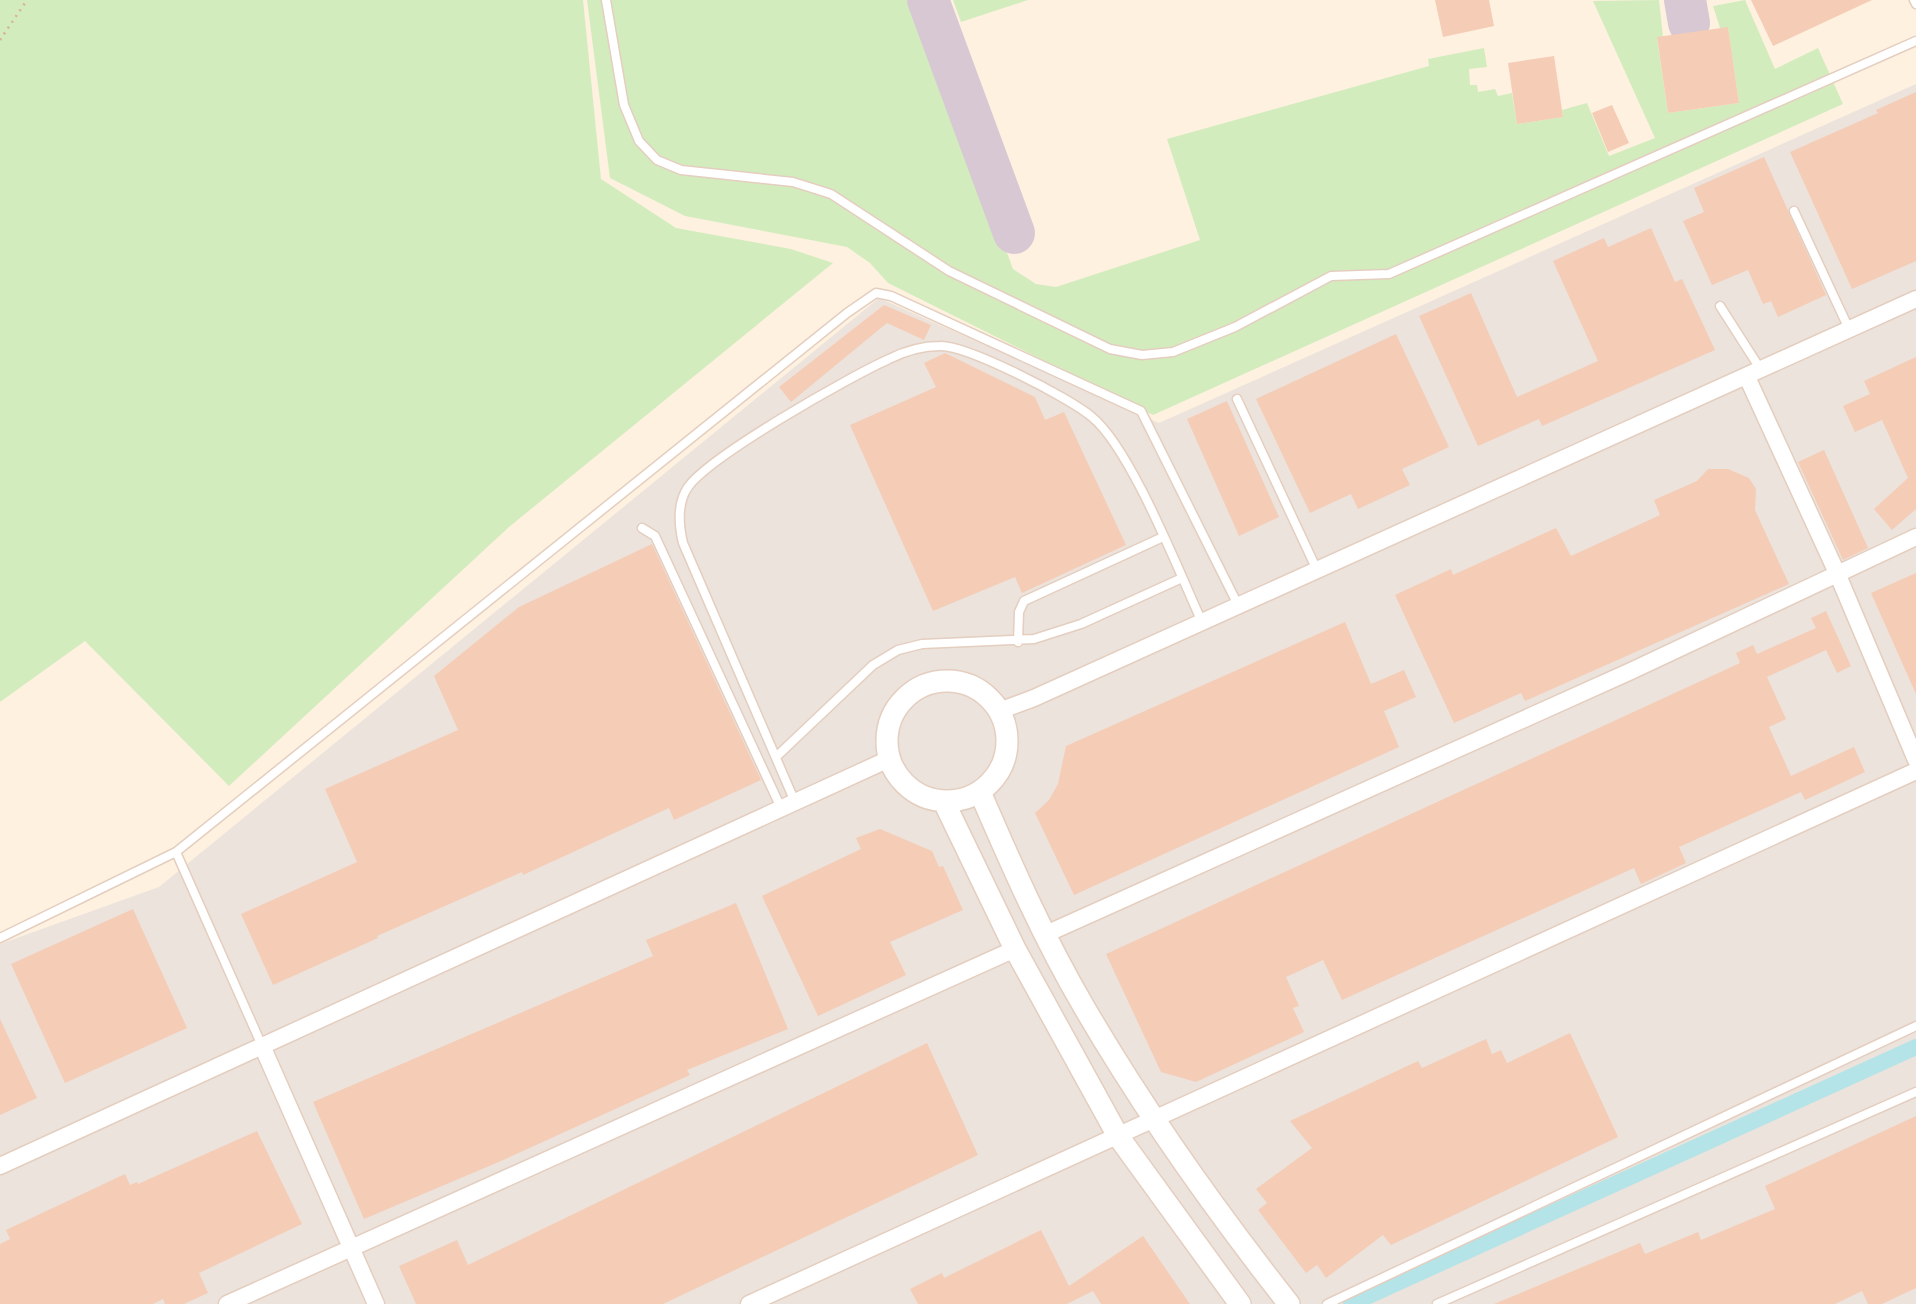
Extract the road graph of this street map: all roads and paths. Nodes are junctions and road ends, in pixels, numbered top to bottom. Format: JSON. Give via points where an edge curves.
{"nodes":[{"id":1,"x":27,"y":0,"type":"edge"},
{"id":2,"x":606,"y":0,"type":"edge"},
{"id":3,"x":0,"y":40,"type":"edge"},
{"id":4,"x":1916,"y":41,"type":"edge"},
{"id":5,"x":1794,"y":211,"type":"dead end"},
{"id":6,"x":1916,"y":299,"type":"edge"},
{"id":7,"x":1720,"y":306,"type":"dead end"},
{"id":8,"x":1849,"y":329,"type":"junction"},
{"id":9,"x":1754,"y":373,"type":"junction"},
{"id":10,"x":1237,"y":399,"type":"dead end"},
{"id":11,"x":642,"y":528,"type":"dead end"},
{"id":12,"x":1163,"y":537,"type":"junction"},
{"id":13,"x":1916,"y":537,"type":"edge"},
{"id":14,"x":1317,"y":570,"type":"junction"},
{"id":15,"x":1837,"y":573,"type":"junction"},
{"id":16,"x":1182,"y":578,"type":"junction"},
{"id":17,"x":1238,"y":605,"type":"junction"},
{"id":18,"x":1202,"y":622,"type":"junction"},
{"id":19,"x":1018,"y":642,"type":"junction"},
{"id":20,"x":999,"y":711,"type":"junction"},
{"id":21,"x":776,"y":757,"type":"junction"},
{"id":22,"x":889,"y":759,"type":"junction"},
{"id":23,"x":1916,"y":760,"type":"edge"},
{"id":24,"x":1916,"y":771,"type":"edge"},
{"id":25,"x":980,"y":792,"type":"junction"},
{"id":26,"x":944,"y":802,"type":"junction"},
{"id":27,"x":788,"y":805,"type":"junction"},
{"id":28,"x":176,"y":852,"type":"junction"},
{"id":29,"x":1046,"y":934,"type":"junction"},
{"id":30,"x":0,"y":937,"type":"edge"},
{"id":31,"x":1015,"y":949,"type":"junction"},
{"id":32,"x":1916,"y":1026,"type":"edge"},
{"id":33,"x":263,"y":1048,"type":"junction"},
{"id":34,"x":1916,"y":1092,"type":"edge"},
{"id":35,"x":1156,"y":1118,"type":"junction"},
{"id":36,"x":1118,"y":1136,"type":"junction"},
{"id":37,"x":0,"y":1166,"type":"edge"},
{"id":38,"x":354,"y":1248,"type":"junction"},
{"id":39,"x":227,"y":1304,"type":"edge"},
{"id":40,"x":376,"y":1304,"type":"edge"},
{"id":41,"x":749,"y":1304,"type":"edge"},
{"id":42,"x":1240,"y":1304,"type":"edge"},
{"id":43,"x":1289,"y":1304,"type":"edge"},
{"id":44,"x":1327,"y":1304,"type":"edge"},
{"id":45,"x":1437,"y":1304,"type":"edge"}],
"edges":[{"from":1,"to":3,"type":"path"},
{"from":2,"to":4,"type":"lane","via":[[624,105],[639,141],[657,160],[681,170],[793,182],[831,194],[972,284],[1110,349],[1142,355],[1188,347],[1331,276],[1389,274]]},
{"from":5,"to":8,"type":"lane"},
{"from":6,"to":8,"type":"street"},
{"from":7,"to":9,"type":"lane"},
{"from":8,"to":9,"type":"street"},
{"from":9,"to":14,"type":"street"},
{"from":9,"to":15,"type":"street"},
{"from":10,"to":14,"type":"lane"},
{"from":11,"to":27,"type":"lane","via":[[655,536]]},
{"from":12,"to":16,"type":"lane"},
{"from":12,"to":19,"type":"lane","via":[[1024,601]]},
{"from":12,"to":21,"type":"lane","via":[[1105,428],[1066,399],[951,347],[926,346],[887,359],[702,472],[687,489],[681,509],[682,543]]},
{"from":13,"to":15,"type":"street"},
{"from":14,"to":17,"type":"street"},
{"from":15,"to":23,"type":"street"},
{"from":15,"to":29,"type":"street","via":[[1619,677]]},
{"from":16,"to":18,"type":"lane"},
{"from":16,"to":19,"type":"lane","via":[[1081,624]]},
{"from":17,"to":18,"type":"street"},
{"from":17,"to":28,"type":"lane","via":[[1141,411],[876,293]]},
{"from":18,"to":20,"type":"street"},
{"from":19,"to":21,"type":"lane","via":[[922,644],[898,650],[873,664]]},
{"from":20,"to":22,"type":"street","via":[[987,695],[972,686],[955,681],[921,686],[901,702],[888,724]]},
{"from":20,"to":25,"type":"street","via":[[1007,730],[1006,754],[997,775]]},
{"from":21,"to":27,"type":"lane"},
{"from":22,"to":26,"type":"street","via":[[910,789]]},
{"from":22,"to":27,"type":"street"},
{"from":24,"to":35,"type":"street"},
{"from":25,"to":26,"type":"street"},
{"from":25,"to":29,"type":"street"},
{"from":26,"to":31,"type":"street"},
{"from":27,"to":33,"type":"street"},
{"from":28,"to":30,"type":"lane"},
{"from":28,"to":33,"type":"lane"},
{"from":29,"to":35,"type":"street","via":[[1083,1006]]},
{"from":31,"to":36,"type":"street"},
{"from":31,"to":38,"type":"street"},
{"from":32,"to":44,"type":"lane"},
{"from":33,"to":37,"type":"street"},
{"from":33,"to":38,"type":"street"},
{"from":34,"to":45,"type":"lane"},
{"from":35,"to":36,"type":"street"},
{"from":35,"to":43,"type":"street","via":[[1229,1227]]},
{"from":36,"to":41,"type":"street"},
{"from":36,"to":42,"type":"street"},
{"from":38,"to":39,"type":"street"},
{"from":38,"to":40,"type":"street"}]}
